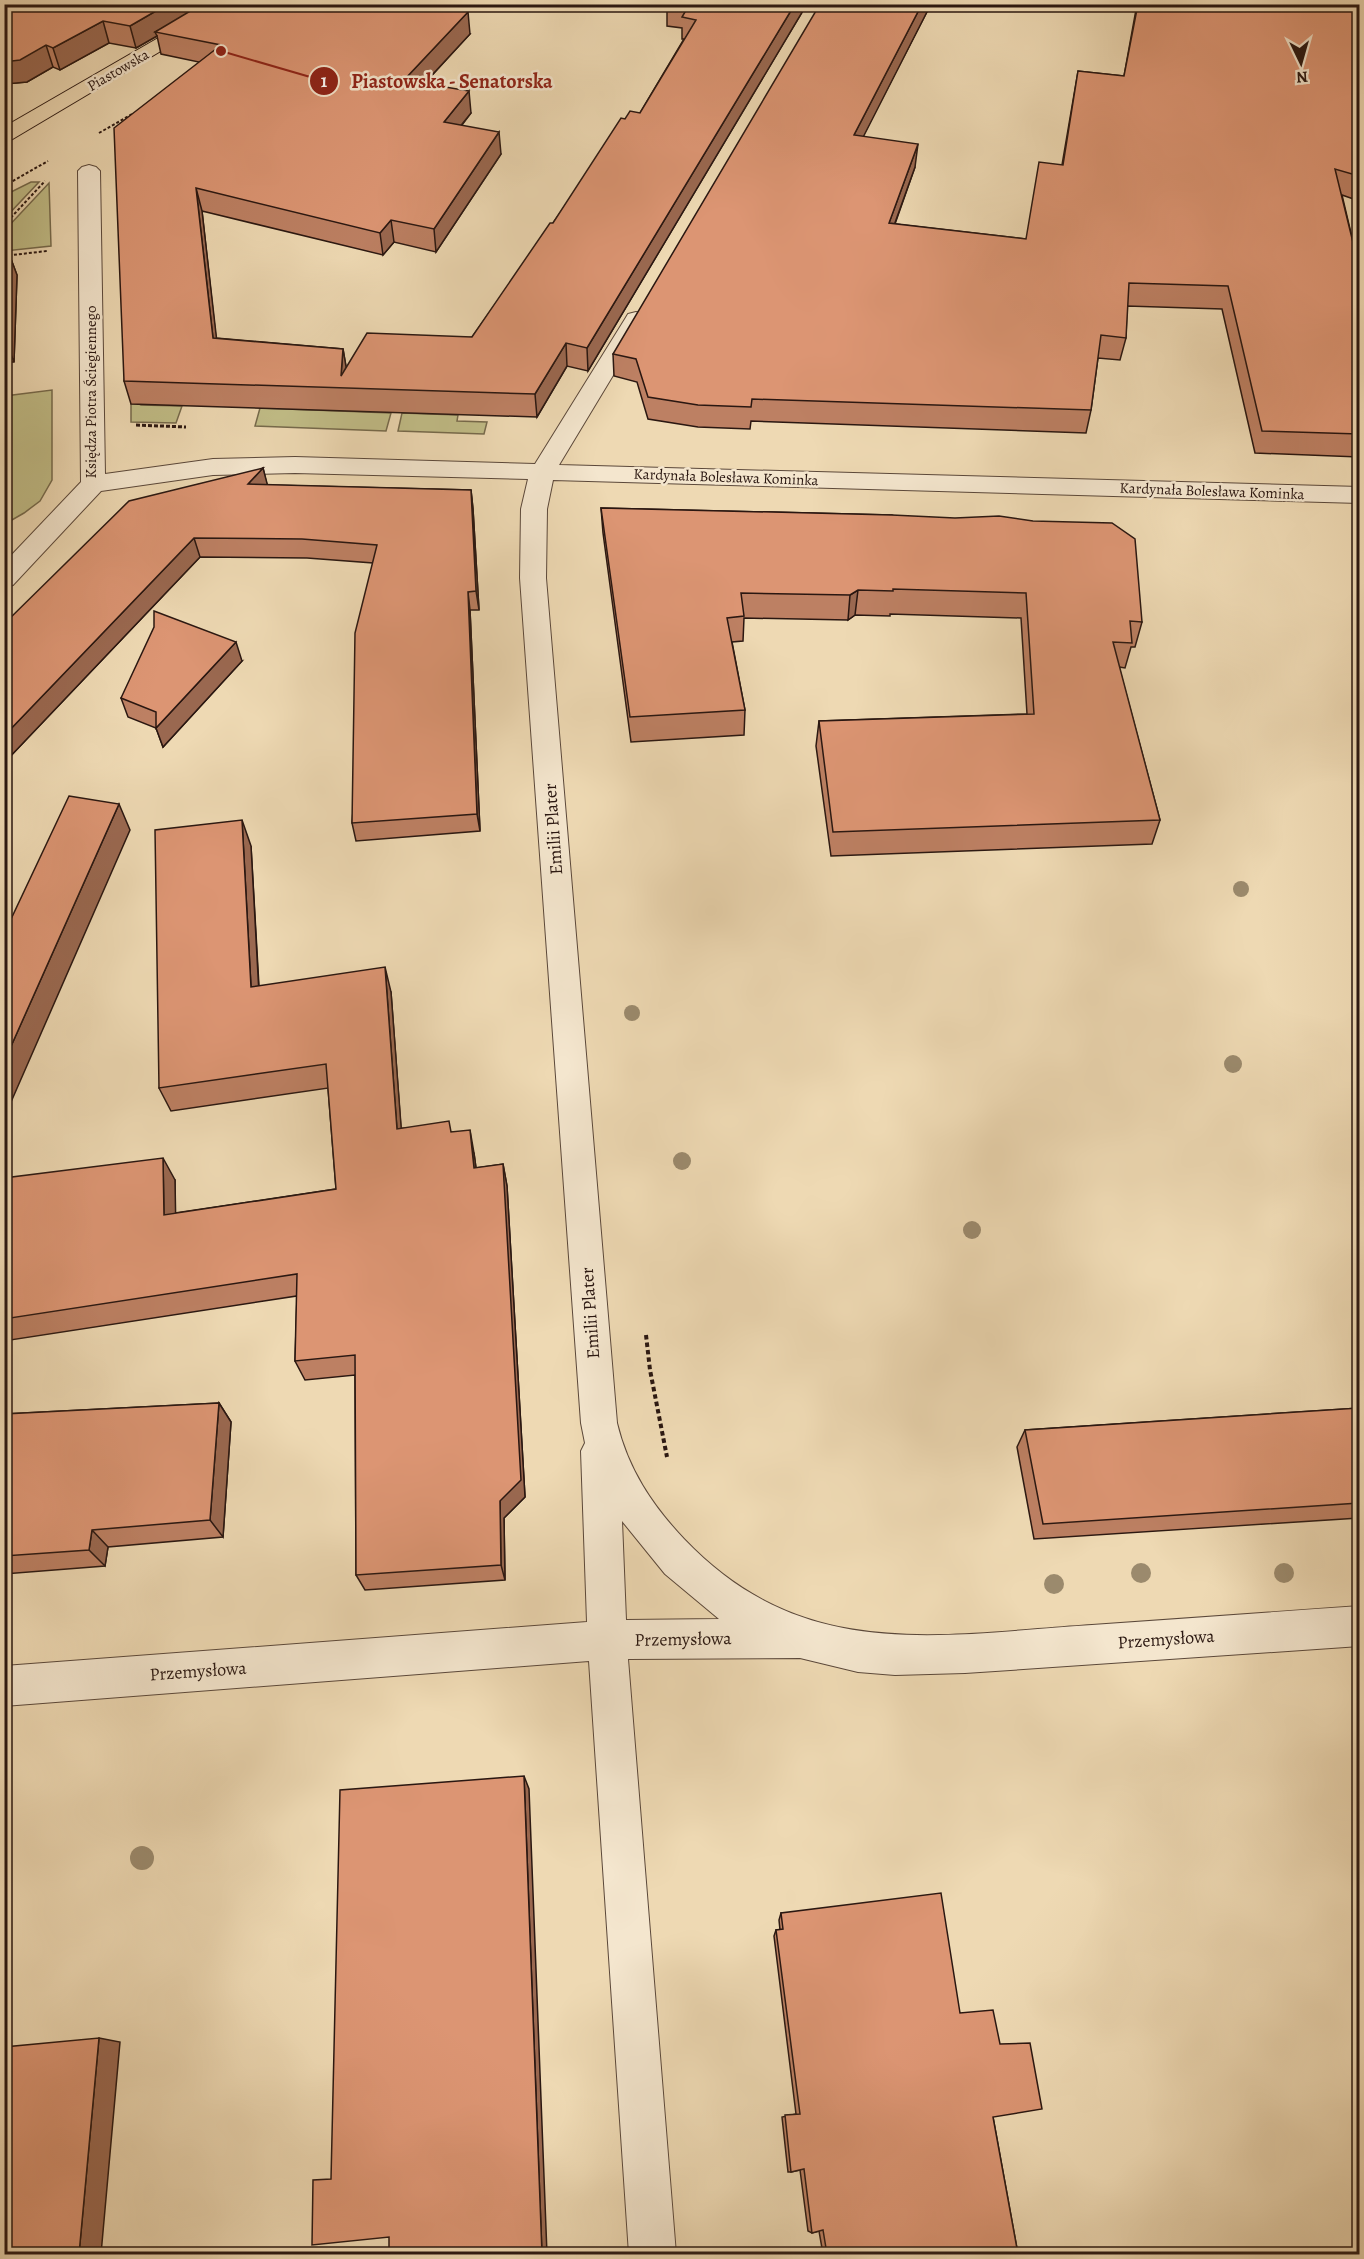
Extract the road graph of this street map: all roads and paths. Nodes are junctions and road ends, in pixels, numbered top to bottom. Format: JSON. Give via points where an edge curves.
{"nodes":[{"id":1,"x":231,"y":4,"type":"edge"},
{"id":2,"x":1071,"y":4,"type":"edge"},
{"id":3,"x":1142,"y":12,"type":"edge"},
{"id":4,"x":107,"y":129,"type":"dead end"},
{"id":5,"x":4,"y":136,"type":"edge"},
{"id":6,"x":108,"y":139,"type":"dead end"},
{"id":7,"x":89,"y":171,"type":"dead end"},
{"id":8,"x":49,"y":177,"type":"dead end"},
{"id":9,"x":4,"y":225,"type":"edge"},
{"id":10,"x":57,"y":250,"type":"dead end"},
{"id":11,"x":4,"y":256,"type":"edge"},
{"id":12,"x":652,"y":291,"type":"edge"},
{"id":13,"x":127,"y":425,"type":"dead end"},
{"id":14,"x":186,"y":427,"type":"dead end"},
{"id":15,"x":542,"y":473,"type":"junction"},
{"id":16,"x":93,"y":484,"type":"junction"},
{"id":17,"x":1359,"y":495,"type":"edge"},
{"id":18,"x":4,"y":579,"type":"edge"},
{"id":19,"x":644,"y":1324,"type":"dead end"},
{"id":20,"x":599,"y":1423,"type":"junction"},
{"id":21,"x":667,"y":1461,"type":"dead end"},
{"id":22,"x":1359,"y":1626,"type":"edge"},
{"id":23,"x":800,"y":1638,"type":"junction"},
{"id":24,"x":607,"y":1640,"type":"junction"},
{"id":25,"x":4,"y":1686,"type":"edge"},
{"id":26,"x":653,"y":2254,"type":"edge"}],
"edges":[{"from":1,"to":5,"type":"main road","name":"Piastowska"},
{"from":2,"to":3,"type":"path"},
{"from":4,"to":6,"type":"path"},
{"from":7,"to":16,"type":"street","name":"Księdza Piotra Ściegiennego"},
{"from":8,"to":9,"type":"path"},
{"from":10,"to":11,"type":"path"},
{"from":12,"to":15,"type":"street","name":"Emilii Plater"},
{"from":13,"to":14,"type":"path"},
{"from":15,"to":16,"type":"street","name":"Kardynała Bolesława Kominka","via":[[254,466],[186,470]]},
{"from":15,"to":17,"type":"street","name":"Kardynała Bolesława Kominka"},
{"from":15,"to":20,"type":"street","name":"Emilii Plater","via":[[534,509],[533,578]]},
{"from":16,"to":18,"type":"street","name":"Księdza Piotra Ściegiennego"},
{"from":19,"to":21,"type":"path"},
{"from":20,"to":23,"type":"street","name":"Emilii Plater","via":[[610,1462],[624,1489],[648,1526],[690,1574],[734,1606]]},
{"from":20,"to":24,"type":"street"},
{"from":22,"to":23,"type":"street","name":"Przemysłowa","via":[[895,1655],[858,1652]]},
{"from":23,"to":24,"type":"street","name":"Przemysłowa"},
{"from":24,"to":25,"type":"street","name":"Przemysłowa"},
{"from":24,"to":26,"type":"street"}]}
